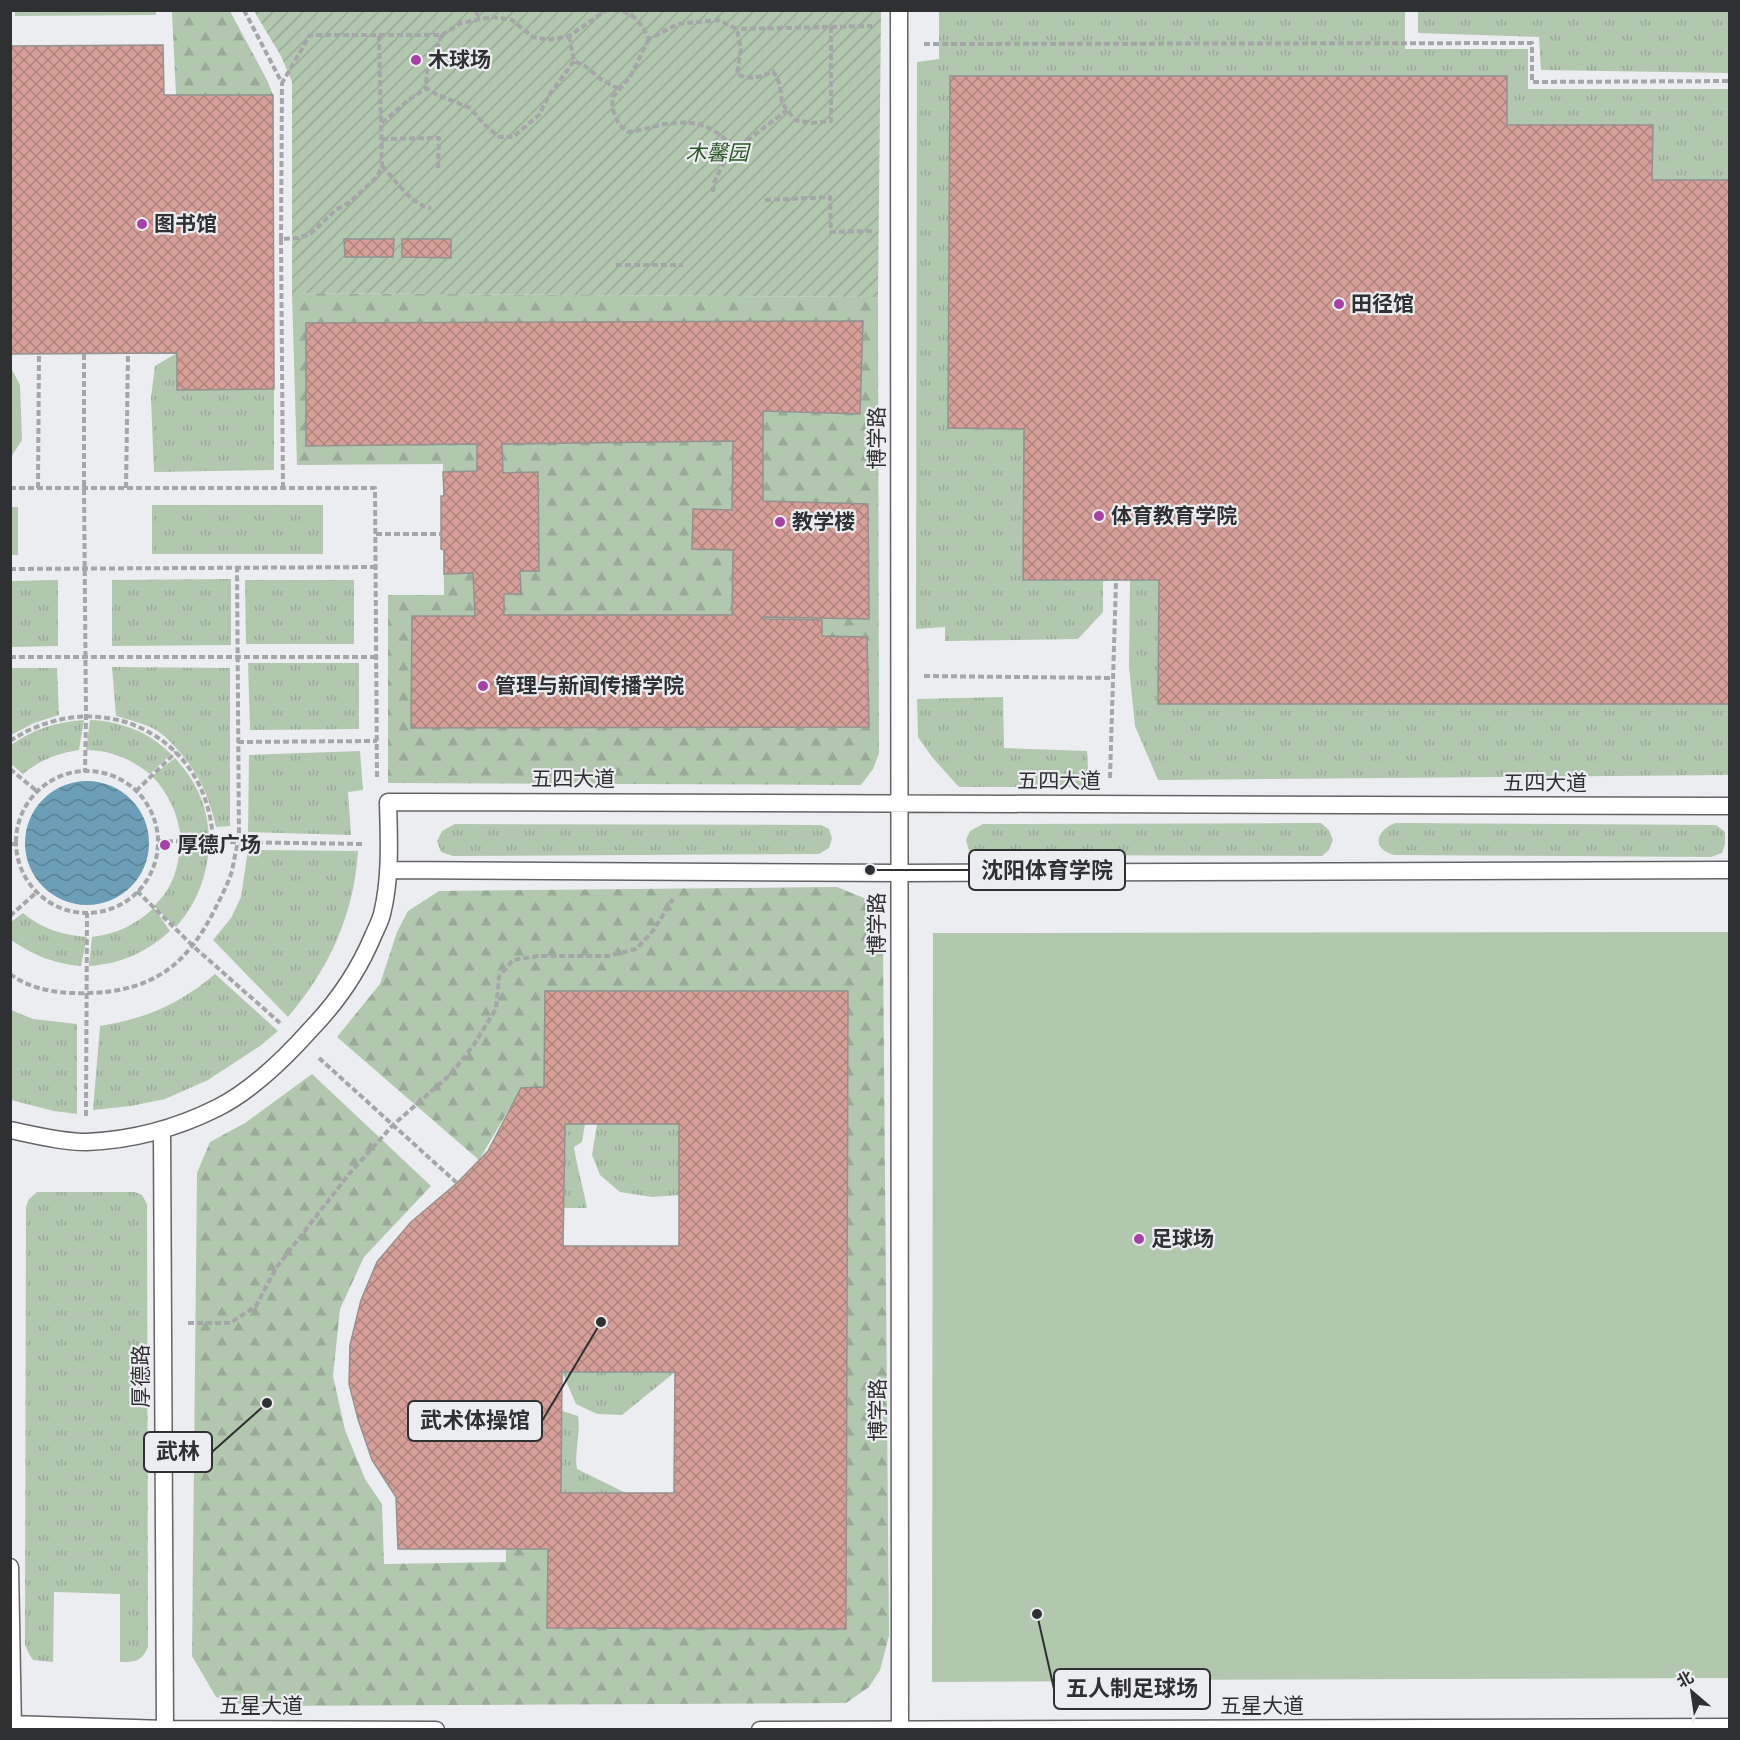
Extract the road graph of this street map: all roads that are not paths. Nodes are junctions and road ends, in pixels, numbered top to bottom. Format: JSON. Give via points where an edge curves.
{"nodes":[{"id":1,"x":899,"y":18,"type":"edge"},
{"id":2,"x":899,"y":802,"type":"junction"},
{"id":3,"x":1730,"y":806,"type":"edge"},
{"id":4,"x":389,"y":870,"type":"junction"},
{"id":5,"x":1730,"y":870,"type":"edge"},
{"id":6,"x":900,"y":873,"type":"junction"},
{"id":7,"x":10,"y":1130,"type":"edge"},
{"id":8,"x":162,"y":1131,"type":"junction"},
{"id":9,"x":10,"y":1567,"type":"edge"},
{"id":10,"x":12,"y":1726,"type":"edge"},
{"id":11,"x":1730,"y":1727,"type":"edge"},
{"id":12,"x":1651,"y":1728,"type":"edge"},
{"id":13,"x":165,"y":1729,"type":"edge"},
{"id":14,"x":900,"y":1729,"type":"edge"},
{"id":15,"x":436,"y":1730,"type":"edge"},
{"id":16,"x":760,"y":1730,"type":"edge"}],
"edges":[{"from":1,"to":2,"type":"lane","name":"博学路"},
{"from":2,"to":3,"type":"lane","name":"五四大道"},
{"from":2,"to":4,"type":"lane","name":"五四大道","via":[[388,802]]},
{"from":2,"to":6,"type":"lane","name":"博学路"},
{"from":4,"to":6,"type":"lane"},
{"from":4,"to":8,"type":"lane","via":[[382,915],[353,978],[331,1008],[256,1081],[219,1107]]},
{"from":5,"to":6,"type":"lane"},
{"from":6,"to":14,"type":"lane","name":"博学路"},
{"from":7,"to":8,"type":"lane","via":[[86,1142]]},
{"from":8,"to":13,"type":"lane","name":"厚德路"},
{"from":9,"to":10,"type":"lane"},
{"from":10,"to":13,"type":"lane","name":"五星大道"},
{"from":11,"to":12,"type":"lane","name":"五星大道"},
{"from":12,"to":14,"type":"lane","name":"五星大道"},
{"from":13,"to":15,"type":"lane","name":"五星大道"},
{"from":14,"to":16,"type":"lane","name":"五星大道"}]}
